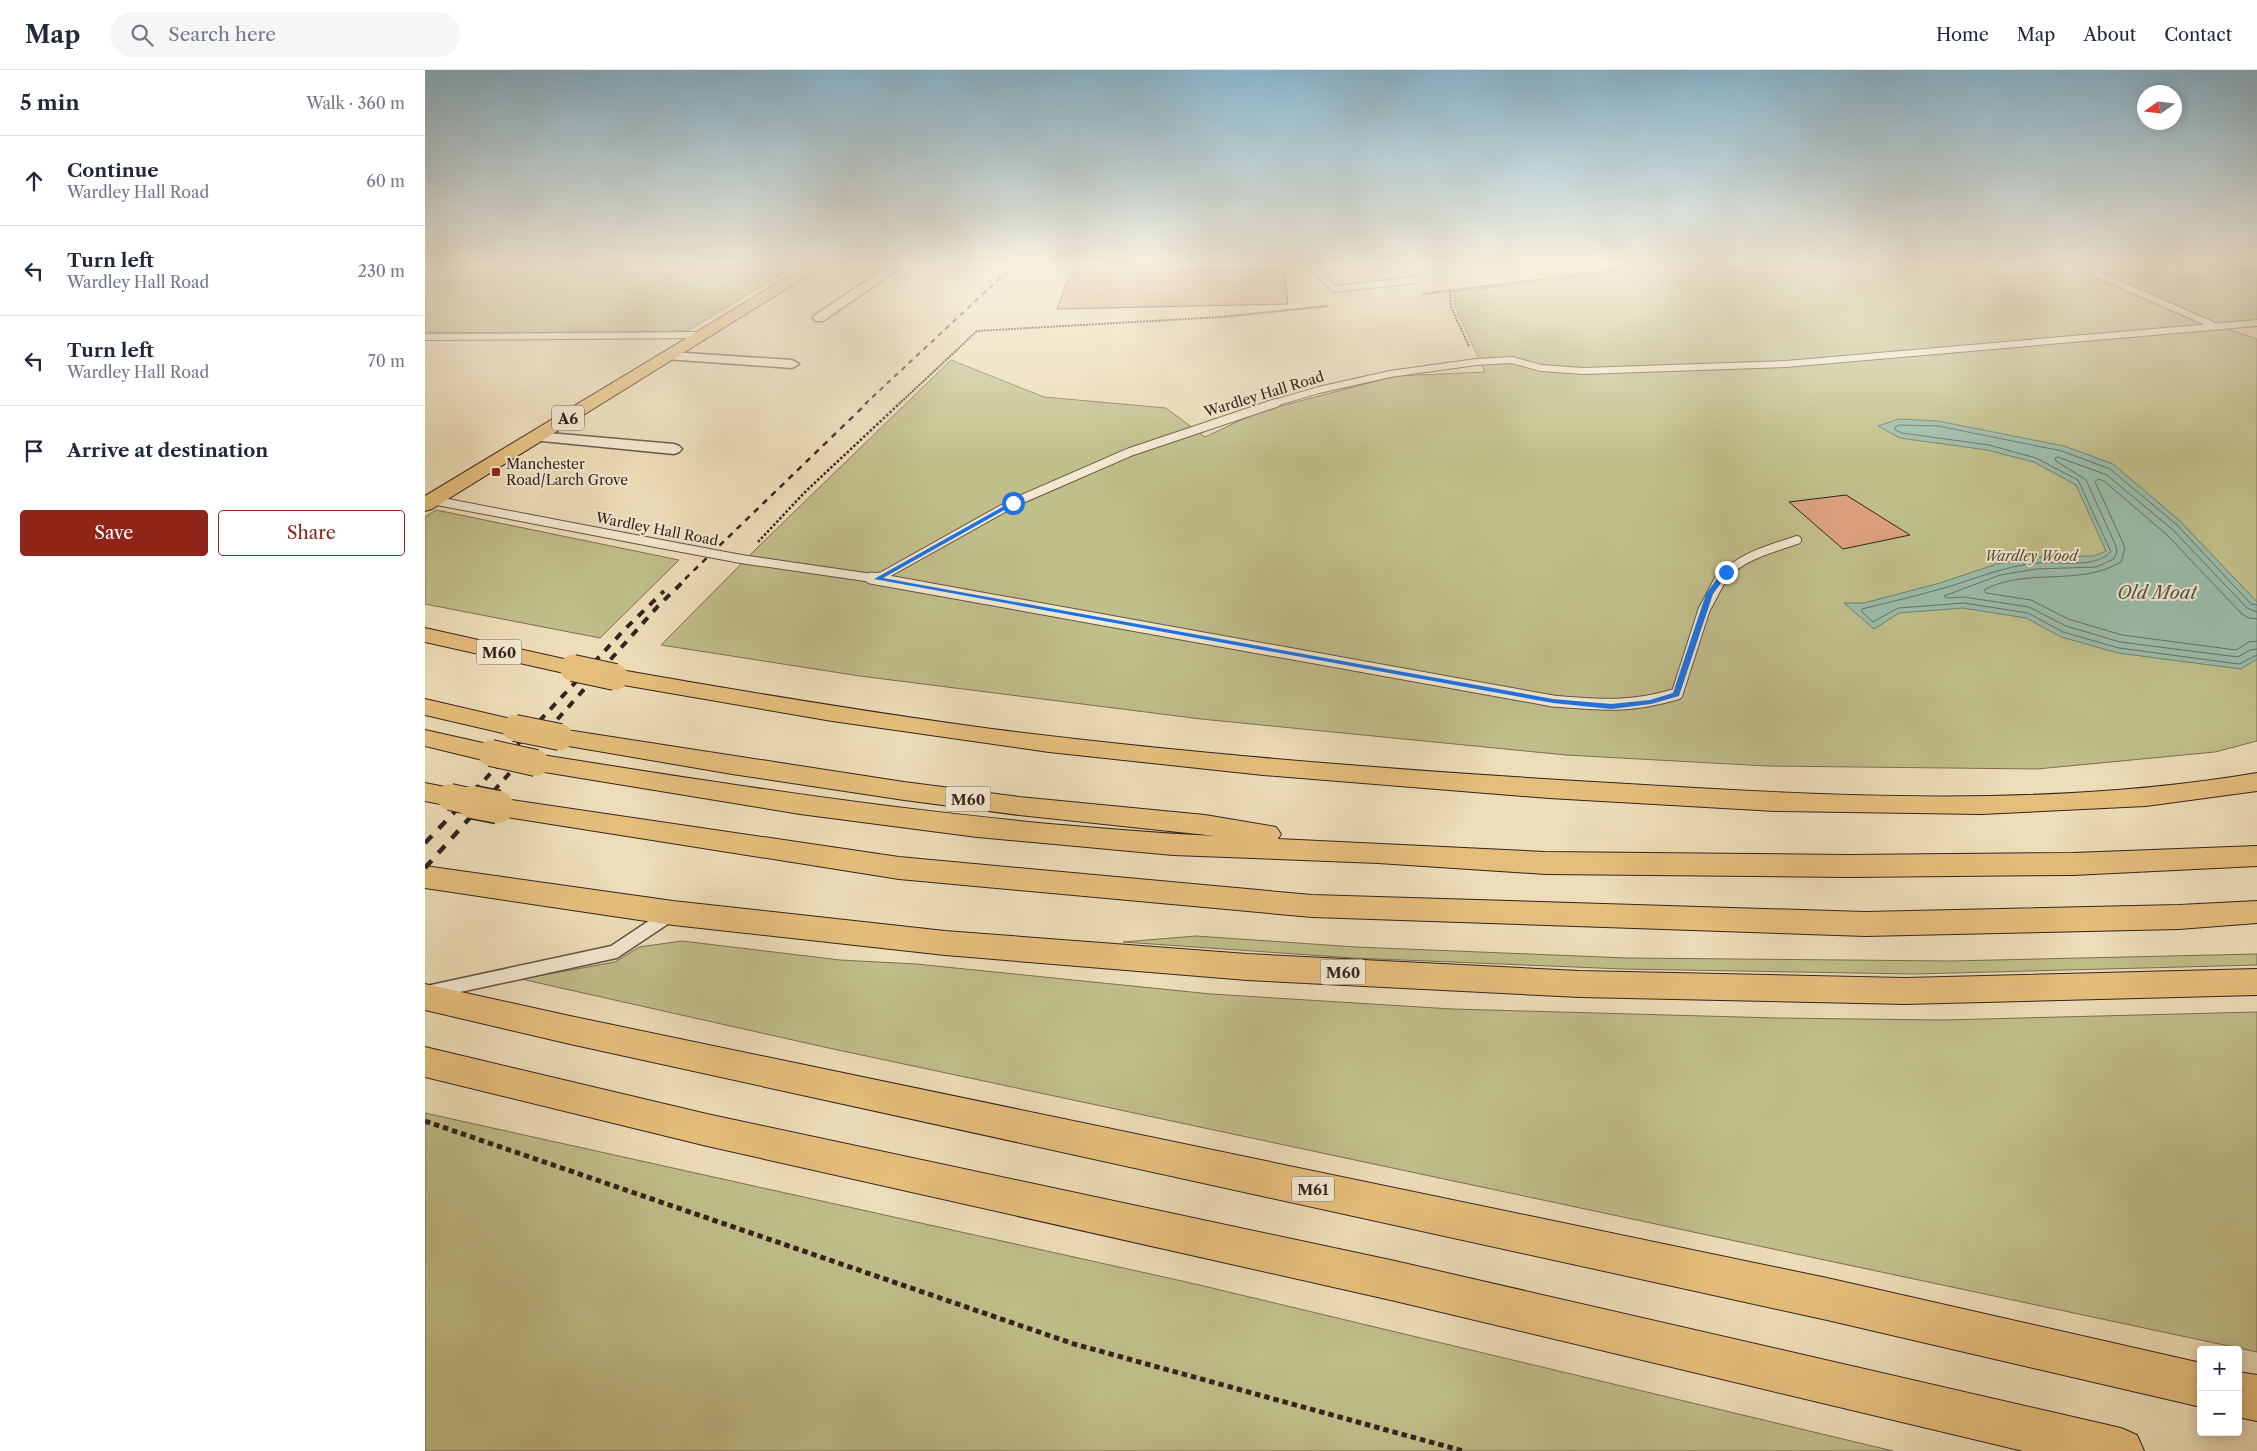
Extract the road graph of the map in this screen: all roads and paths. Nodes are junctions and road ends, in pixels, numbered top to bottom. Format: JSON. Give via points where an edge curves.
{"nodes":[{"id":1,"x":710,"y":330,"type":"edge"},
{"id":2,"x":987,"y":330,"type":"edge"},
{"id":3,"x":1462,"y":330,"type":"edge"},
{"id":4,"x":2176,"y":330,"type":"edge"},
{"id":5,"x":703,"y":335,"type":"junction"},
{"id":6,"x":425,"y":337,"type":"edge"},
{"id":7,"x":671,"y":356,"type":"junction"},
{"id":8,"x":1476,"y":362,"type":"junction"},
{"id":9,"x":792,"y":364,"type":"dead end"},
{"id":10,"x":537,"y":437,"type":"junction"},
{"id":11,"x":674,"y":449,"type":"dead end"},
{"id":12,"x":429,"y":502,"type":"edge"},
{"id":13,"x":1797,"y":540,"type":"dead end"},
{"id":14,"x":762,"y":563,"type":"junction"},
{"id":15,"x":877,"y":579,"type":"junction"},
{"id":16,"x":425,"y":635,"type":"edge"},
{"id":17,"x":425,"y":707,"type":"edge"},
{"id":18,"x":425,"y":738,"type":"edge"},
{"id":19,"x":2257,"y":782,"type":"edge"},
{"id":20,"x":437,"y":794,"type":"edge"},
{"id":21,"x":1378,"y":853,"type":"junction"},
{"id":22,"x":2257,"y":856,"type":"edge"},
{"id":23,"x":429,"y":877,"type":"edge"},
{"id":24,"x":2257,"y":912,"type":"edge"},
{"id":25,"x":673,"y":913,"type":"junction"},
{"id":26,"x":2257,"y":982,"type":"edge"},
{"id":27,"x":425,"y":993,"type":"edge"},
{"id":28,"x":425,"y":997,"type":"edge"},
{"id":29,"x":425,"y":1062,"type":"edge"},
{"id":30,"x":425,"y":1121,"type":"edge"},
{"id":31,"x":2197,"y":1385,"type":"edge"},
{"id":32,"x":2242,"y":1395,"type":"edge"},
{"id":33,"x":2257,"y":1398,"type":"edge"},
{"id":34,"x":1463,"y":1451,"type":"edge"},
{"id":35,"x":2121,"y":1451,"type":"edge"}],
"edges":[{"from":1,"to":5,"type":"main road","number":"A6"},
{"from":2,"to":14,"type":"path","via":[[977,331],[805,492],[757,544],[773,552]]},
{"from":3,"to":8,"type":"path"},
{"from":4,"to":8,"type":"lane","name":"Wardley Hall Road","via":[[1786,364],[1583,371],[1541,368],[1512,360]]},
{"from":5,"to":6,"type":"lane"},
{"from":5,"to":7,"type":"main road","number":"A6"},
{"from":7,"to":9,"type":"street"},
{"from":7,"to":10,"type":"main road","number":"A6"},
{"from":8,"to":15,"type":"lane","name":"Wardley Hall Road","via":[[1390,374],[1319,390],[1248,410],[1130,452],[1013,503]]},
{"from":10,"to":11,"type":"street"},
{"from":10,"to":12,"type":"main road","number":"A6"},
{"from":12,"to":14,"type":"lane","name":"Wardley Hall Road","bridge":true},
{"from":13,"to":15,"type":"lane","name":"Wardley Hall Road","via":[[1751,555],[1726,572],[1710,594],[1677,694],[1651,702],[1611,706],[1553,701]]},
{"from":14,"to":15,"type":"lane","name":"Wardley Hall Road"},
{"from":16,"to":19,"type":"main road","number":"M60","bridge":true,"via":[[615,677],[744,700],[1049,744],[1241,764],[1524,787],[1745,800],[1987,805],[2166,796]]},
{"from":17,"to":21,"type":"main road","number":"M60","bridge":true,"via":[[560,737],[722,765],[1051,810],[1217,826]]},
{"from":18,"to":21,"type":"main road","number":"M60","bridge":true,"via":[[536,763],[800,805],[977,827],[1173,845]]},
{"from":20,"to":24,"type":"main road","bridge":true,"via":[[498,807],[899,868],[1312,906],[1865,924],[2179,917]]},
{"from":21,"to":22,"type":"main road","number":"M60","via":[[1545,863],[1848,866],[2073,864]]},
{"from":23,"to":25,"type":"main road","number":"M60"},
{"from":25,"to":26,"type":"main road","number":"M60","via":[[945,943],[1228,965],[1579,984],[1905,992]]},
{"from":25,"to":27,"type":"lane","via":[[614,952]]},
{"from":28,"to":31,"type":"main road","number":"M61","via":[[1827,1299]]},
{"from":29,"to":35,"type":"main road","via":[[707,1130],[1395,1281]]},
{"from":30,"to":34,"type":"path","via":[[1074,1344]]},
{"from":32,"to":33,"type":"main road"}]}
